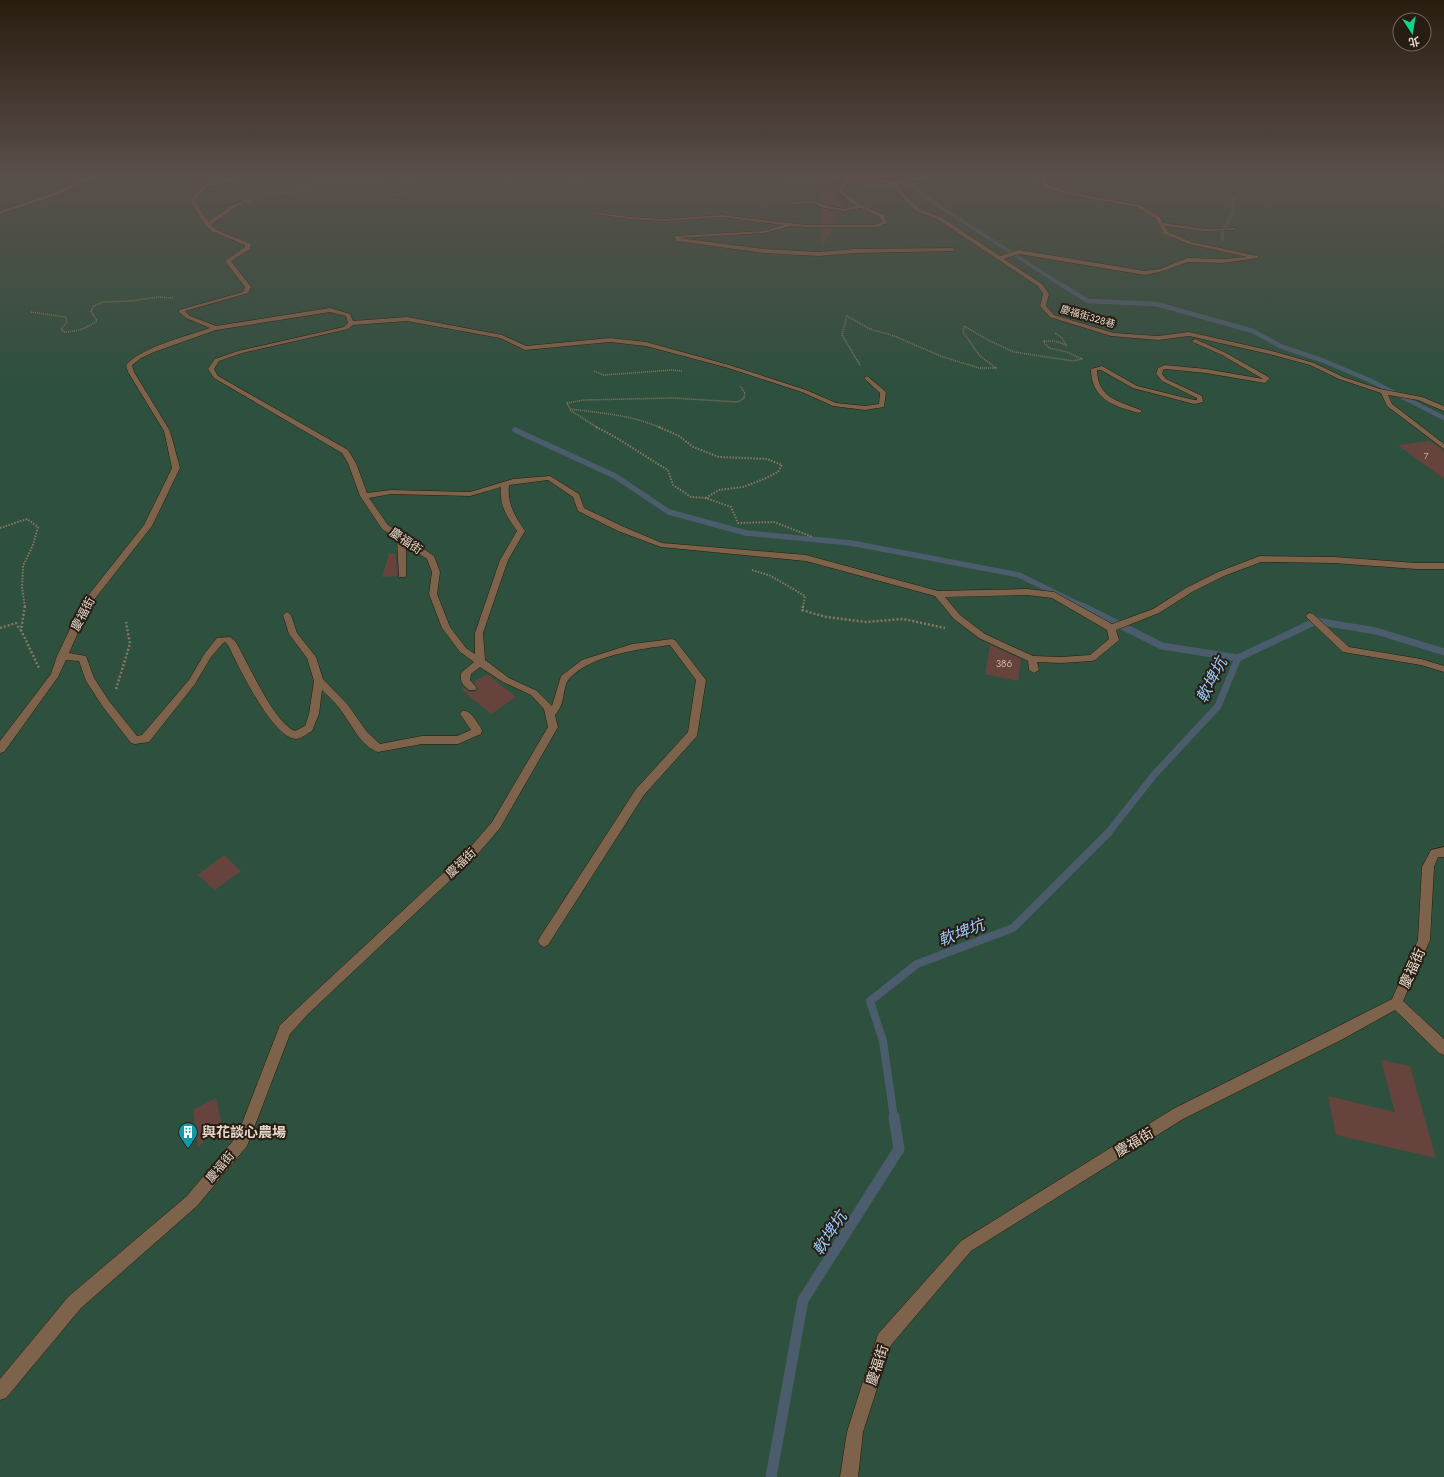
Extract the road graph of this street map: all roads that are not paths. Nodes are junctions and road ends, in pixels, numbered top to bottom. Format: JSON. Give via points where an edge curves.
{"nodes":[{"id":1,"x":242,"y":242,"type":"edge"},
{"id":2,"x":692,"y":242,"type":"edge"},
{"id":3,"x":975,"y":242,"type":"edge"},
{"id":4,"x":1188,"y":242,"type":"edge"},
{"id":5,"x":952,"y":250,"type":"dead end"},
{"id":6,"x":1000,"y":258,"type":"junction"},
{"id":7,"x":351,"y":323,"type":"junction"},
{"id":8,"x":215,"y":328,"type":"junction"},
{"id":9,"x":1177,"y":335,"type":"junction"},
{"id":10,"x":867,"y":378,"type":"road end"},
{"id":11,"x":1384,"y":392,"type":"junction"},
{"id":12,"x":1444,"y":410,"type":"edge"},
{"id":13,"x":1139,"y":411,"type":"dead end"},
{"id":14,"x":1444,"y":447,"type":"edge"},
{"id":15,"x":506,"y":483,"type":"junction"},
{"id":16,"x":364,"y":496,"type":"junction"},
{"id":17,"x":400,"y":538,"type":"junction"},
{"id":18,"x":1444,"y":566,"type":"edge"},
{"id":19,"x":402,"y":575,"type":"dead end"},
{"id":20,"x":938,"y":594,"type":"junction"},
{"id":21,"x":287,"y":615,"type":"dead end"},
{"id":22,"x":1310,"y":616,"type":"dead end"},
{"id":23,"x":1111,"y":628,"type":"junction"},
{"id":24,"x":62,"y":656,"type":"junction"},
{"id":25,"x":1032,"y":659,"type":"junction"},
{"id":26,"x":480,"y":662,"type":"junction"},
{"id":27,"x":1444,"y":669,"type":"edge"},
{"id":28,"x":1034,"y":670,"type":"dead end"},
{"id":29,"x":319,"y":681,"type":"junction"},
{"id":30,"x":472,"y":688,"type":"dead end"},
{"id":31,"x":465,"y":714,"type":"dead end"},
{"id":32,"x":550,"y":714,"type":"junction"},
{"id":33,"x":0,"y":749,"type":"edge"},
{"id":34,"x":1444,"y":852,"type":"edge"},
{"id":35,"x":544,"y":941,"type":"dead end"},
{"id":36,"x":1396,"y":1003,"type":"junction"},
{"id":37,"x":1444,"y":1048,"type":"edge"},
{"id":38,"x":0,"y":1392,"type":"edge"},
{"id":39,"x":849,"y":1477,"type":"edge"}],
"edges":[{"from":1,"to":8,"type":"street","via":[[248,244],[248,248],[228,261],[248,287],[245,293],[181,312]]},
{"from":2,"to":5,"type":"street","via":[[764,251],[819,254],[855,250]]},
{"from":3,"to":6,"type":"street","name":"慶福街328巷"},
{"from":4,"to":6,"type":"street","via":[[1256,257],[1187,260],[1162,270],[1145,273],[1020,252]]},
{"from":6,"to":9,"type":"street","name":"慶福街328巷","via":[[1040,285],[1046,294],[1043,306],[1052,316],[1112,335],[1158,338]]},
{"from":7,"to":8,"type":"street","name":"慶福街","via":[[348,315],[330,310]]},
{"from":7,"to":10,"type":"street","via":[[407,319],[502,337],[525,348],[610,340],[646,344],[804,391],[835,405],[864,408],[882,406],[883,392]]},
{"from":7,"to":16,"type":"street","name":"慶福街","via":[[335,332],[240,352],[217,360],[211,369],[216,377],[346,452]]},
{"from":8,"to":24,"type":"street","name":"慶福街","via":[[152,351],[129,365],[167,431],[176,468],[148,526],[86,604]]},
{"from":9,"to":11,"type":"street","name":"慶福街328巷","via":[[1189,334],[1270,352],[1312,364],[1342,378]]},
{"from":9,"to":13,"type":"street","via":[[1218,351],[1267,378],[1265,381],[1206,371],[1165,367],[1160,369],[1159,374],[1164,380],[1200,397],[1201,400],[1194,402],[1135,387],[1102,368],[1094,368],[1097,389],[1108,400]]},
{"from":11,"to":12,"type":"street","name":"慶福街328巷","via":[[1420,398]]},
{"from":11,"to":14,"type":"street","via":[[1389,405]]},
{"from":15,"to":16,"type":"street","via":[[470,494],[391,492]]},
{"from":15,"to":20,"type":"street","via":[[550,478],[576,496],[581,508],[621,529],[661,544],[806,558]]},
{"from":15,"to":26,"type":"street","via":[[504,493],[508,512],[521,531],[504,560],[478,633]]},
{"from":16,"to":17,"type":"street","name":"慶福街","via":[[385,527]]},
{"from":17,"to":19,"type":"street"},
{"from":17,"to":26,"type":"street","name":"慶福街","via":[[431,558],[436,572],[433,594],[446,628],[463,650]]},
{"from":18,"to":23,"type":"street","via":[[1260,559],[1221,574],[1156,611]]},
{"from":20,"to":23,"type":"street","via":[[1027,592],[1054,595]]},
{"from":20,"to":25,"type":"street","via":[[957,617],[982,636]]},
{"from":21,"to":29,"type":"street","via":[[293,634],[311,657]]},
{"from":22,"to":27,"type":"street","via":[[1346,650],[1421,662]]},
{"from":23,"to":25,"type":"street","via":[[1114,640],[1092,658]]},
{"from":24,"to":29,"type":"street","via":[[83,658],[90,679],[135,740],[145,739],[192,682],[220,640],[227,639],[232,643],[252,684],[286,731],[296,735],[309,728]]},
{"from":24,"to":33,"type":"street","name":"慶福街","via":[[55,675]]},
{"from":25,"to":28,"type":"street"},
{"from":26,"to":30,"type":"street","via":[[466,673],[465,681]]},
{"from":26,"to":32,"type":"street","name":"慶福街","via":[[506,680],[534,693],[548,708]]},
{"from":29,"to":31,"type":"street","via":[[345,708],[363,735],[378,748],[422,740],[458,740],[477,731]]},
{"from":32,"to":35,"type":"street","via":[[556,708],[564,678],[585,662],[632,647],[672,642],[701,680],[693,733],[640,792]]},
{"from":32,"to":38,"type":"street","name":"慶福街","via":[[553,727],[496,825],[472,853],[285,1030],[242,1142],[192,1201],[75,1302]]},
{"from":34,"to":36,"type":"street","name":"慶福街","via":[[1435,853],[1428,867],[1424,940]]},
{"from":36,"to":37,"type":"street"},
{"from":36,"to":39,"type":"street","name":"慶福街","via":[[1178,1114],[966,1246],[884,1340],[855,1432]]}]}
